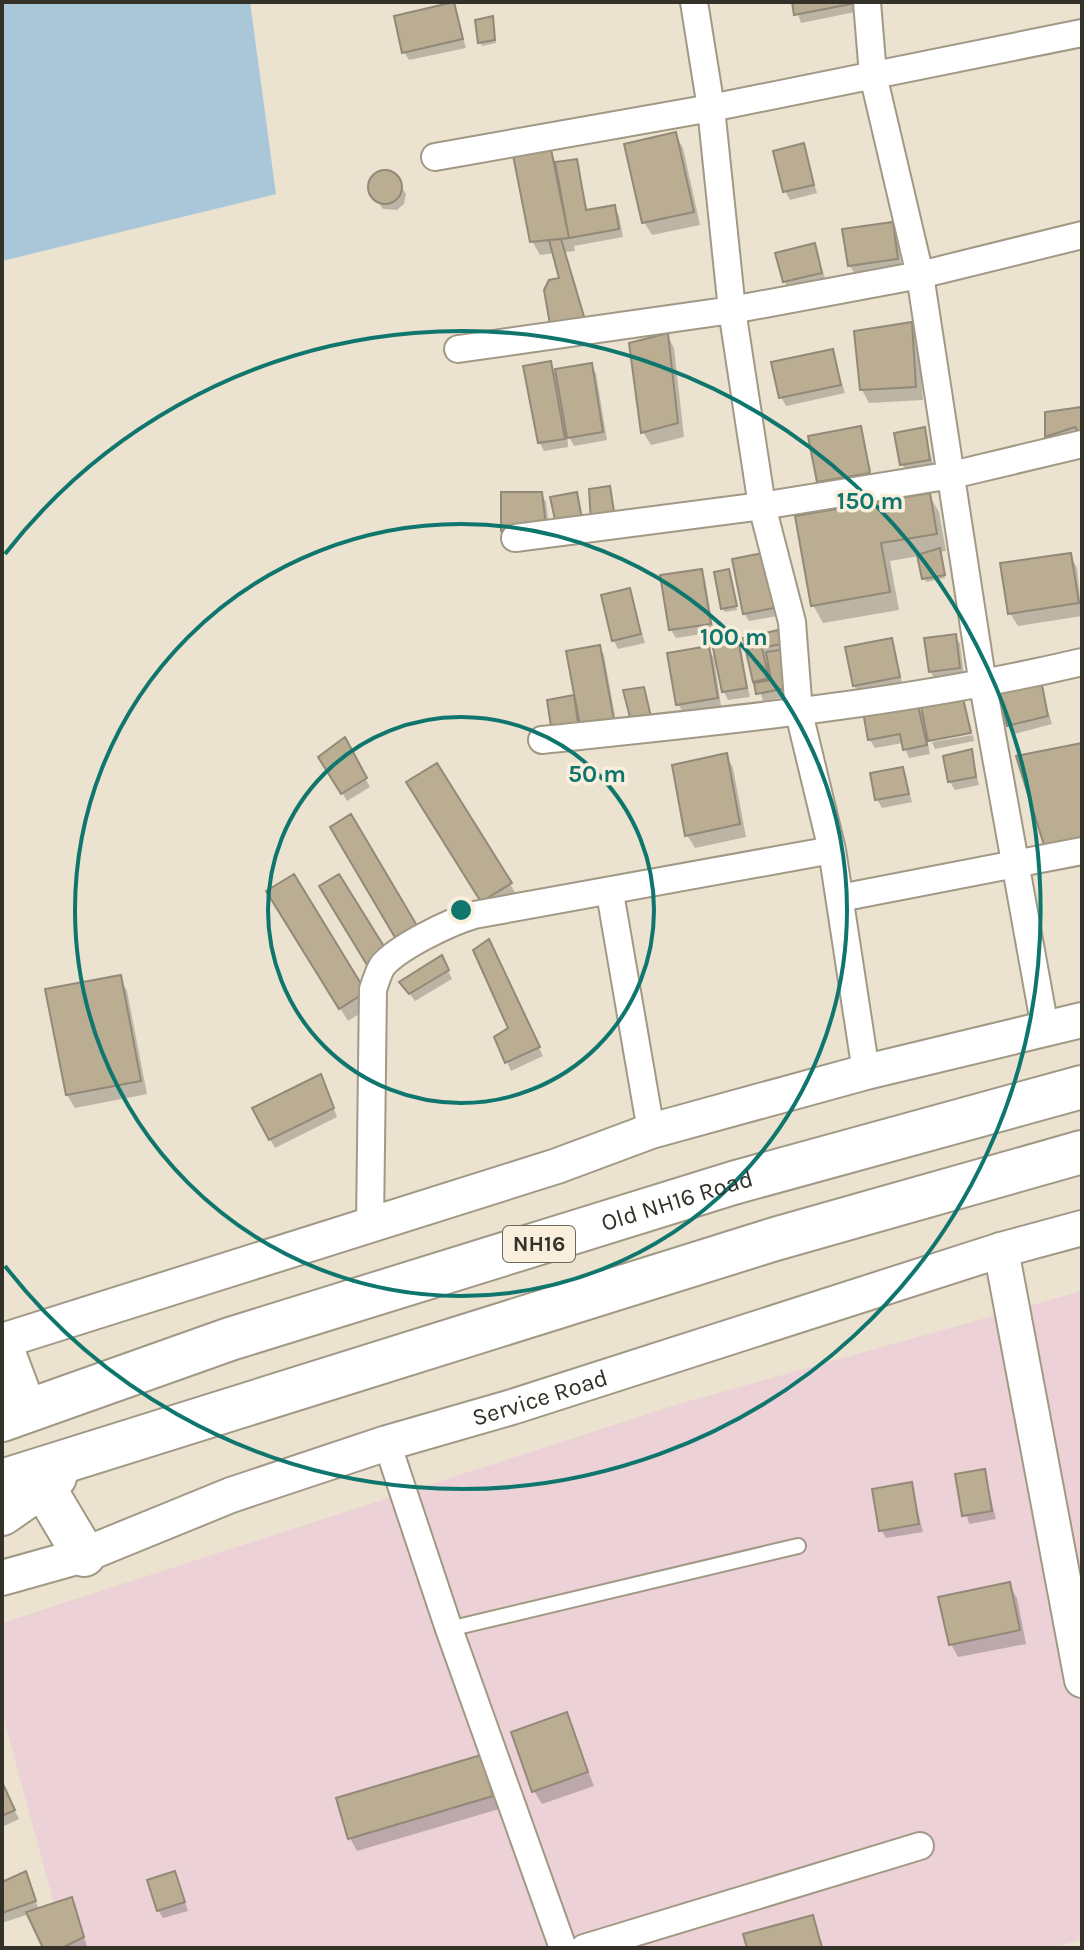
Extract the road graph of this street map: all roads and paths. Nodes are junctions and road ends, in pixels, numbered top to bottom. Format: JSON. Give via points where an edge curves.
{"nodes":[{"id":1,"x":694,"y":2,"type":"edge"},
{"id":2,"x":867,"y":2,"type":"edge"},
{"id":3,"x":1082,"y":33,"type":"edge"},
{"id":4,"x":873,"y":75,"type":"junction"},
{"id":5,"x":711,"y":108,"type":"junction"},
{"id":6,"x":435,"y":157,"type":"dead end"},
{"id":7,"x":1082,"y":235,"type":"edge"},
{"id":8,"x":920,"y":275,"type":"junction"},
{"id":9,"x":732,"y":310,"type":"junction"},
{"id":10,"x":458,"y":349,"type":"dead end"},
{"id":11,"x":1082,"y":444,"type":"edge"},
{"id":12,"x":952,"y":475,"type":"junction"},
{"id":13,"x":762,"y":506,"type":"junction"},
{"id":14,"x":515,"y":538,"type":"dead end"},
{"id":15,"x":1082,"y":662,"type":"edge"},
{"id":16,"x":983,"y":685,"type":"junction"},
{"id":17,"x":799,"y":713,"type":"junction"},
{"id":18,"x":542,"y":740,"type":"dead end"},
{"id":19,"x":832,"y":850,"type":"junction"},
{"id":20,"x":1082,"y":851,"type":"edge"},
{"id":21,"x":1017,"y":864,"type":"junction"},
{"id":22,"x":610,"y":893,"type":"junction"},
{"id":23,"x":840,"y":898,"type":"junction"},
{"id":24,"x":1082,"y":1020,"type":"edge"},
{"id":25,"x":1045,"y":1028,"type":"junction"},
{"id":26,"x":866,"y":1072,"type":"junction"},
{"id":27,"x":1082,"y":1087,"type":"edge"},
{"id":28,"x":651,"y":1131,"type":"junction"},
{"id":29,"x":1082,"y":1152,"type":"edge"},
{"id":30,"x":370,"y":1225,"type":"junction"},
{"id":31,"x":1082,"y":1228,"type":"edge"},
{"id":32,"x":1001,"y":1250,"type":"junction"},
{"id":33,"x":2,"y":1341,"type":"edge"},
{"id":34,"x":2,"y":1348,"type":"edge"},
{"id":35,"x":20,"y":1408,"type":"edge"},
{"id":36,"x":387,"y":1443,"type":"junction"},
{"id":37,"x":89,"y":1454,"type":"junction"},
{"id":38,"x":2,"y":1481,"type":"edge"},
{"id":39,"x":43,"y":1486,"type":"junction"},
{"id":40,"x":2,"y":1514,"type":"edge"},
{"id":41,"x":798,"y":1546,"type":"dead end"},
{"id":42,"x":84,"y":1555,"type":"junction"},
{"id":43,"x":2,"y":1578,"type":"edge"},
{"id":44,"x":449,"y":1629,"type":"junction"},
{"id":45,"x":1082,"y":1680,"type":"edge"},
{"id":46,"x":920,"y":1846,"type":"dead end"},
{"id":47,"x":563,"y":1948,"type":"edge"},
{"id":48,"x":584,"y":1948,"type":"edge"}],
"edges":[{"from":1,"to":5,"type":"street"},
{"from":2,"to":4,"type":"street"},
{"from":3,"to":4,"type":"street"},
{"from":4,"to":5,"type":"street"},
{"from":4,"to":8,"type":"street"},
{"from":5,"to":6,"type":"street"},
{"from":5,"to":9,"type":"street"},
{"from":7,"to":8,"type":"street"},
{"from":8,"to":9,"type":"street"},
{"from":8,"to":12,"type":"street"},
{"from":9,"to":10,"type":"street"},
{"from":9,"to":13,"type":"street"},
{"from":11,"to":12,"type":"street"},
{"from":12,"to":13,"type":"street"},
{"from":12,"to":16,"type":"street"},
{"from":13,"to":14,"type":"street"},
{"from":13,"to":17,"type":"street","via":[[792,622]]},
{"from":15,"to":16,"type":"street"},
{"from":16,"to":17,"type":"street"},
{"from":16,"to":21,"type":"street"},
{"from":17,"to":18,"type":"street"},
{"from":17,"to":19,"type":"street"},
{"from":19,"to":22,"type":"street"},
{"from":19,"to":23,"type":"street"},
{"from":20,"to":21,"type":"street"},
{"from":21,"to":23,"type":"street"},
{"from":21,"to":25,"type":"street"},
{"from":22,"to":28,"type":"street"},
{"from":22,"to":30,"type":"street","via":[[456,920],[381,967],[373,989]]},
{"from":23,"to":26,"type":"street"},
{"from":24,"to":25,"type":"street"},
{"from":25,"to":26,"type":"street"},
{"from":26,"to":28,"type":"street"},
{"from":27,"to":35,"type":"main road","name":"Old NH16 Road","number":"NH16","via":[[672,1202]]},
{"from":28,"to":30,"type":"street"},
{"from":29,"to":37,"type":"main road","via":[[775,1239]]},
{"from":30,"to":33,"type":"street"},
{"from":31,"to":32,"type":"street","name":"Service Road"},
{"from":32,"to":36,"type":"street","name":"Service Road"},
{"from":32,"to":45,"type":"street"},
{"from":34,"to":35,"type":"main road"},
{"from":36,"to":42,"type":"street","name":"Service Road","via":[[231,1495]]},
{"from":36,"to":44,"type":"street"},
{"from":37,"to":38,"type":"main road"},
{"from":37,"to":39,"type":"main road"},
{"from":39,"to":40,"type":"main road"},
{"from":39,"to":42,"type":"main road"},
{"from":41,"to":44,"type":"lane"},
{"from":42,"to":43,"type":"street","name":"Service Road"},
{"from":44,"to":47,"type":"street"},
{"from":46,"to":48,"type":"street"}]}
